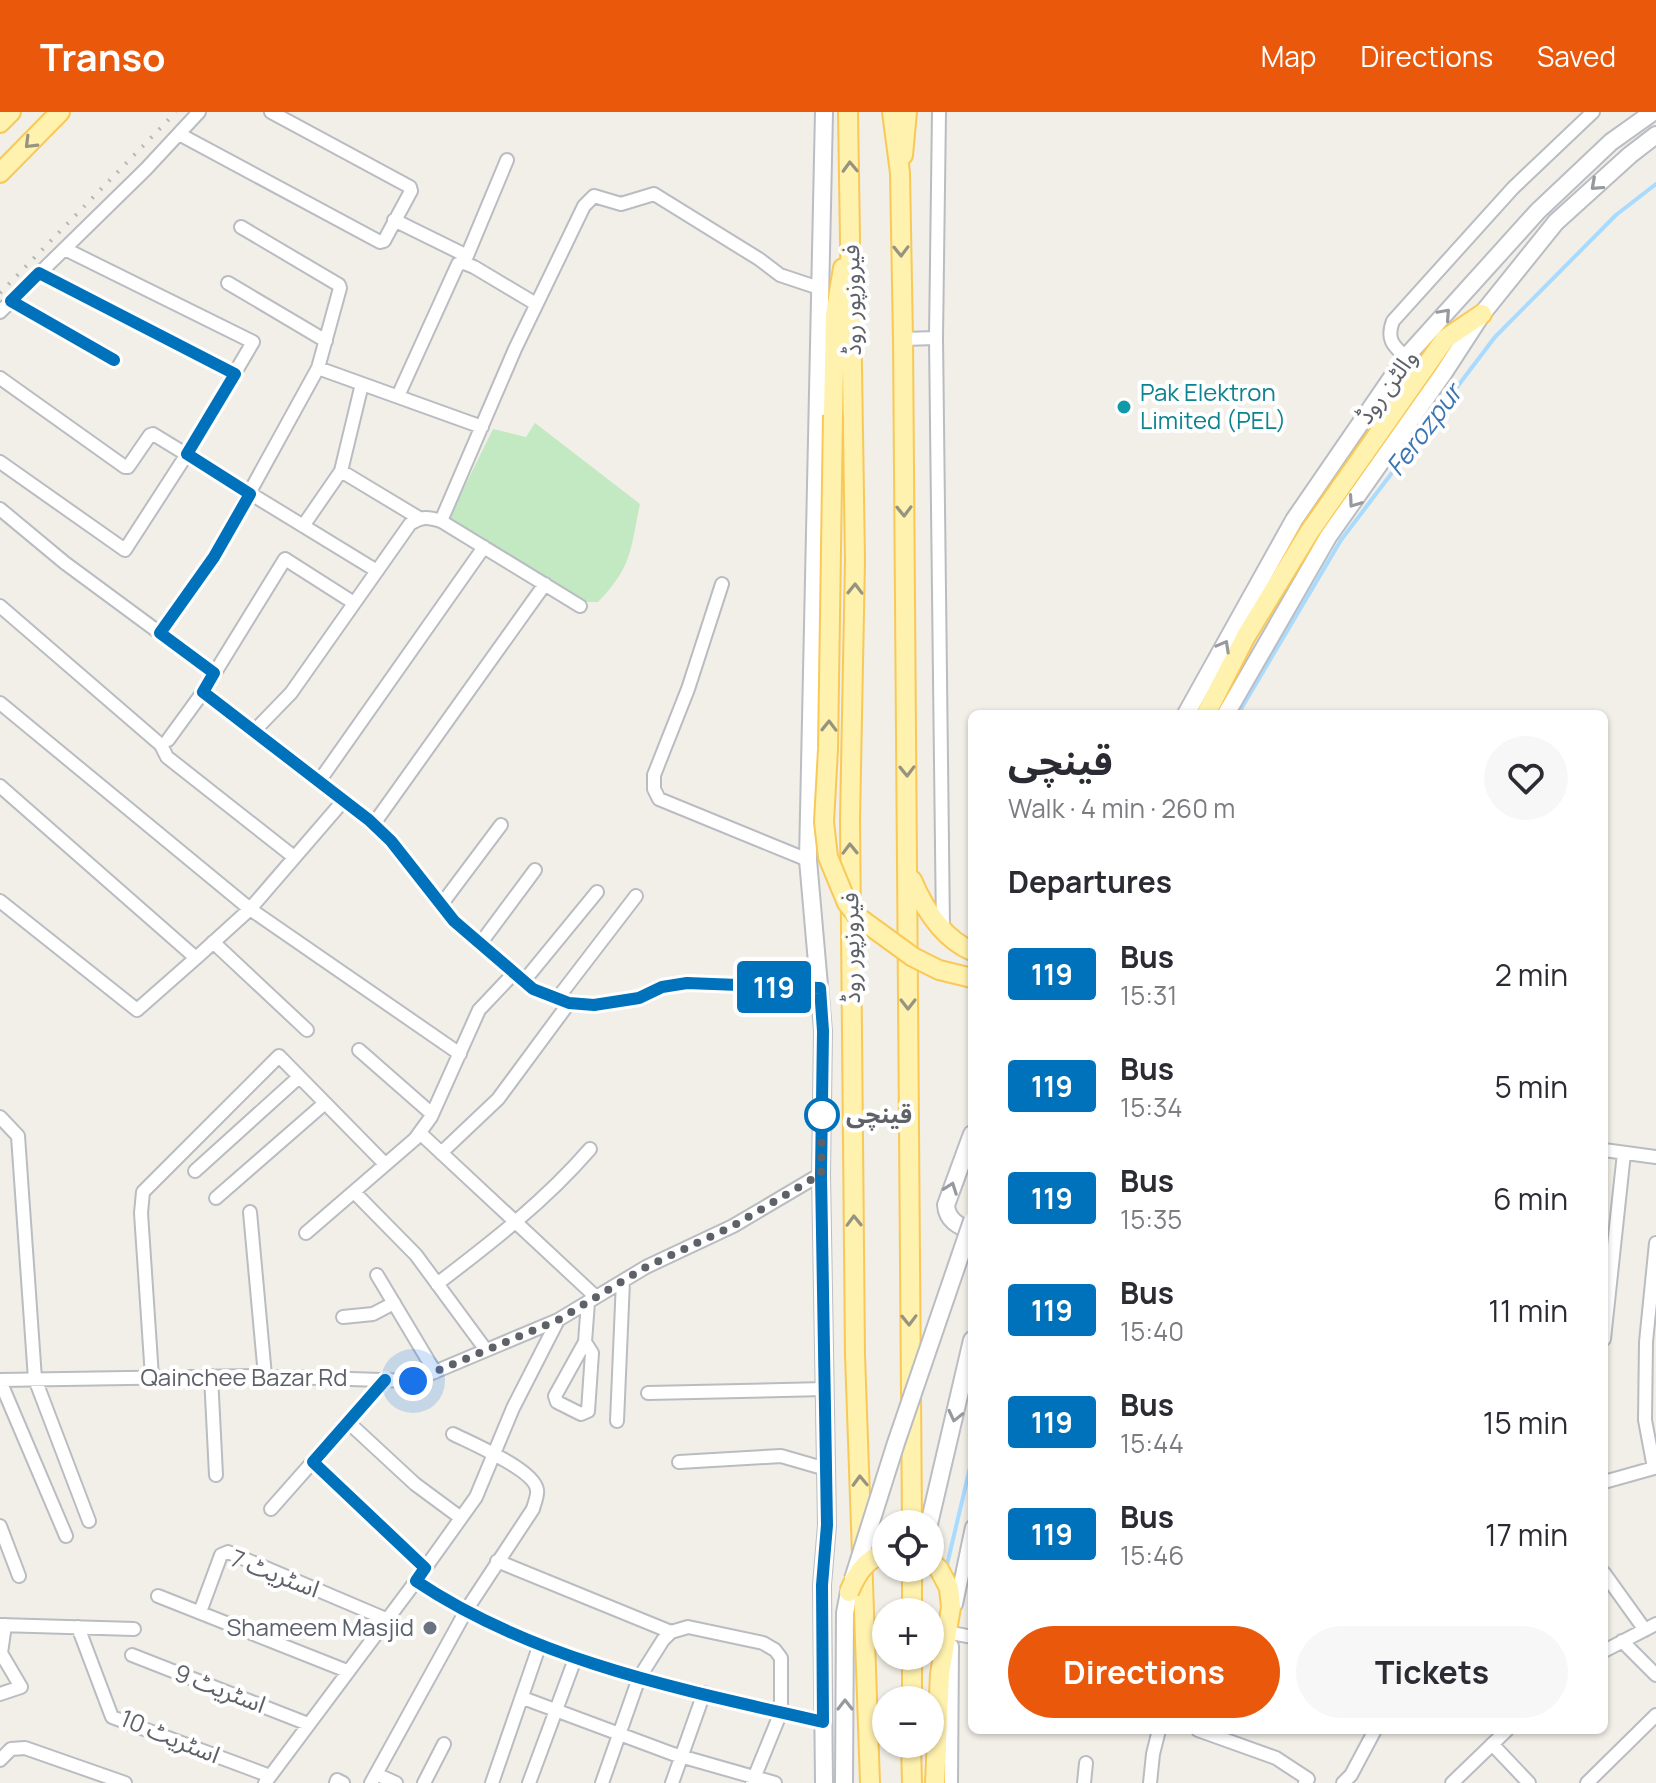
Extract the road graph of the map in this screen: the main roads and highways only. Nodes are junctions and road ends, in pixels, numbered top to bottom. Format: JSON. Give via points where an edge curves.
{"nodes":[{"id":1,"x":11,"y":112,"type":"edge"},
{"id":2,"x":60,"y":112,"type":"edge"},
{"id":3,"x":824,"y":112,"type":"edge"},
{"id":4,"x":848,"y":112,"type":"edge"},
{"id":5,"x":892,"y":112,"type":"edge"},
{"id":6,"x":907,"y":112,"type":"edge"},
{"id":7,"x":1653,"y":112,"type":"edge"},
{"id":8,"x":0,"y":123,"type":"edge"},
{"id":9,"x":1656,"y":135,"type":"edge"},
{"id":10,"x":0,"y":173,"type":"edge"},
{"id":11,"x":900,"y":173,"type":"junction"},
{"id":12,"x":851,"y":222,"type":"junction"},
{"id":13,"x":1482,"y":314,"type":"junction"},
{"id":14,"x":1188,"y":710,"type":"edge"},
{"id":15,"x":1208,"y":710,"type":"edge"},
{"id":16,"x":1228,"y":710,"type":"edge"},
{"id":17,"x":908,"y":870,"type":"junction"},
{"id":18,"x":968,"y":949,"type":"edge"},
{"id":19,"x":968,"y":977,"type":"edge"},
{"id":20,"x":968,"y":1145,"type":"edge"},
{"id":21,"x":968,"y":1230,"type":"edge"},
{"id":22,"x":968,"y":1233,"type":"edge"},
{"id":23,"x":968,"y":1357,"type":"edge"},
{"id":24,"x":912,"y":1510,"type":"edge"},
{"id":25,"x":932,"y":1510,"type":"edge"},
{"id":26,"x":872,"y":1559,"type":"edge"},
{"id":27,"x":944,"y":1578,"type":"edge"},
{"id":28,"x":849,"y":1592,"type":"junction"},
{"id":29,"x":911,"y":1758,"type":"edge"},
{"id":30,"x":824,"y":1783,"type":"edge"},
{"id":31,"x":844,"y":1783,"type":"edge"},
{"id":32,"x":870,"y":1783,"type":"edge"},
{"id":33,"x":912,"y":1783,"type":"edge"},
{"id":34,"x":935,"y":1783,"type":"edge"}],
"edges":[{"from":1,"to":8,"type":"main road"},
{"from":2,"to":10,"type":"main road","one_way":true},
{"from":3,"to":30,"type":"main road","via":[[808,860],[823,1031]]},
{"from":12,"to":4,"type":"main road","name":"فیروزپور روڈ","one_way":true},
{"from":5,"to":11,"type":"main road"},
{"from":6,"to":11,"type":"main road"},
{"from":14,"to":7,"type":"main road","name":"والٹن روڈ","one_way":true,"via":[[1294,520],[1406,357],[1538,211],[1611,142]]},
{"from":9,"to":13,"type":"main road","name":"والٹن روڈ","one_way":true,"via":[[1556,222]]},
{"from":11,"to":17,"type":"main road","one_way":true},
{"from":19,"to":12,"type":"main road","one_way":true,"bridge":true,"via":[[913,957],[858,917],[828,857],[824,822],[835,316]]},
{"from":32,"to":12,"type":"main road","name":"فیروزپور روڈ","one_way":true,"via":[[855,1355]]},
{"from":13,"to":15,"type":"main road","via":[[1445,339],[1310,531]]},
{"from":13,"to":16,"type":"main road","name":"والٹن روڈ","one_way":true,"via":[[1328,537]]},
{"from":17,"to":18,"type":"main road","via":[[943,930]]},
{"from":17,"to":24,"type":"main road","one_way":true},
{"from":21,"to":20,"type":"main road","one_way":true,"via":[[952,1220],[946,1205]]},
{"from":22,"to":28,"type":"main road","bridge":true},
{"from":23,"to":25,"type":"main road","one_way":true},
{"from":26,"to":28,"type":"main road","bridge":true,"via":[[858,1571]]},
{"from":27,"to":34,"type":"main road","via":[[951,1607],[940,1674]]},
{"from":31,"to":28,"type":"main road","one_way":true},
{"from":29,"to":33,"type":"main road"}]}
